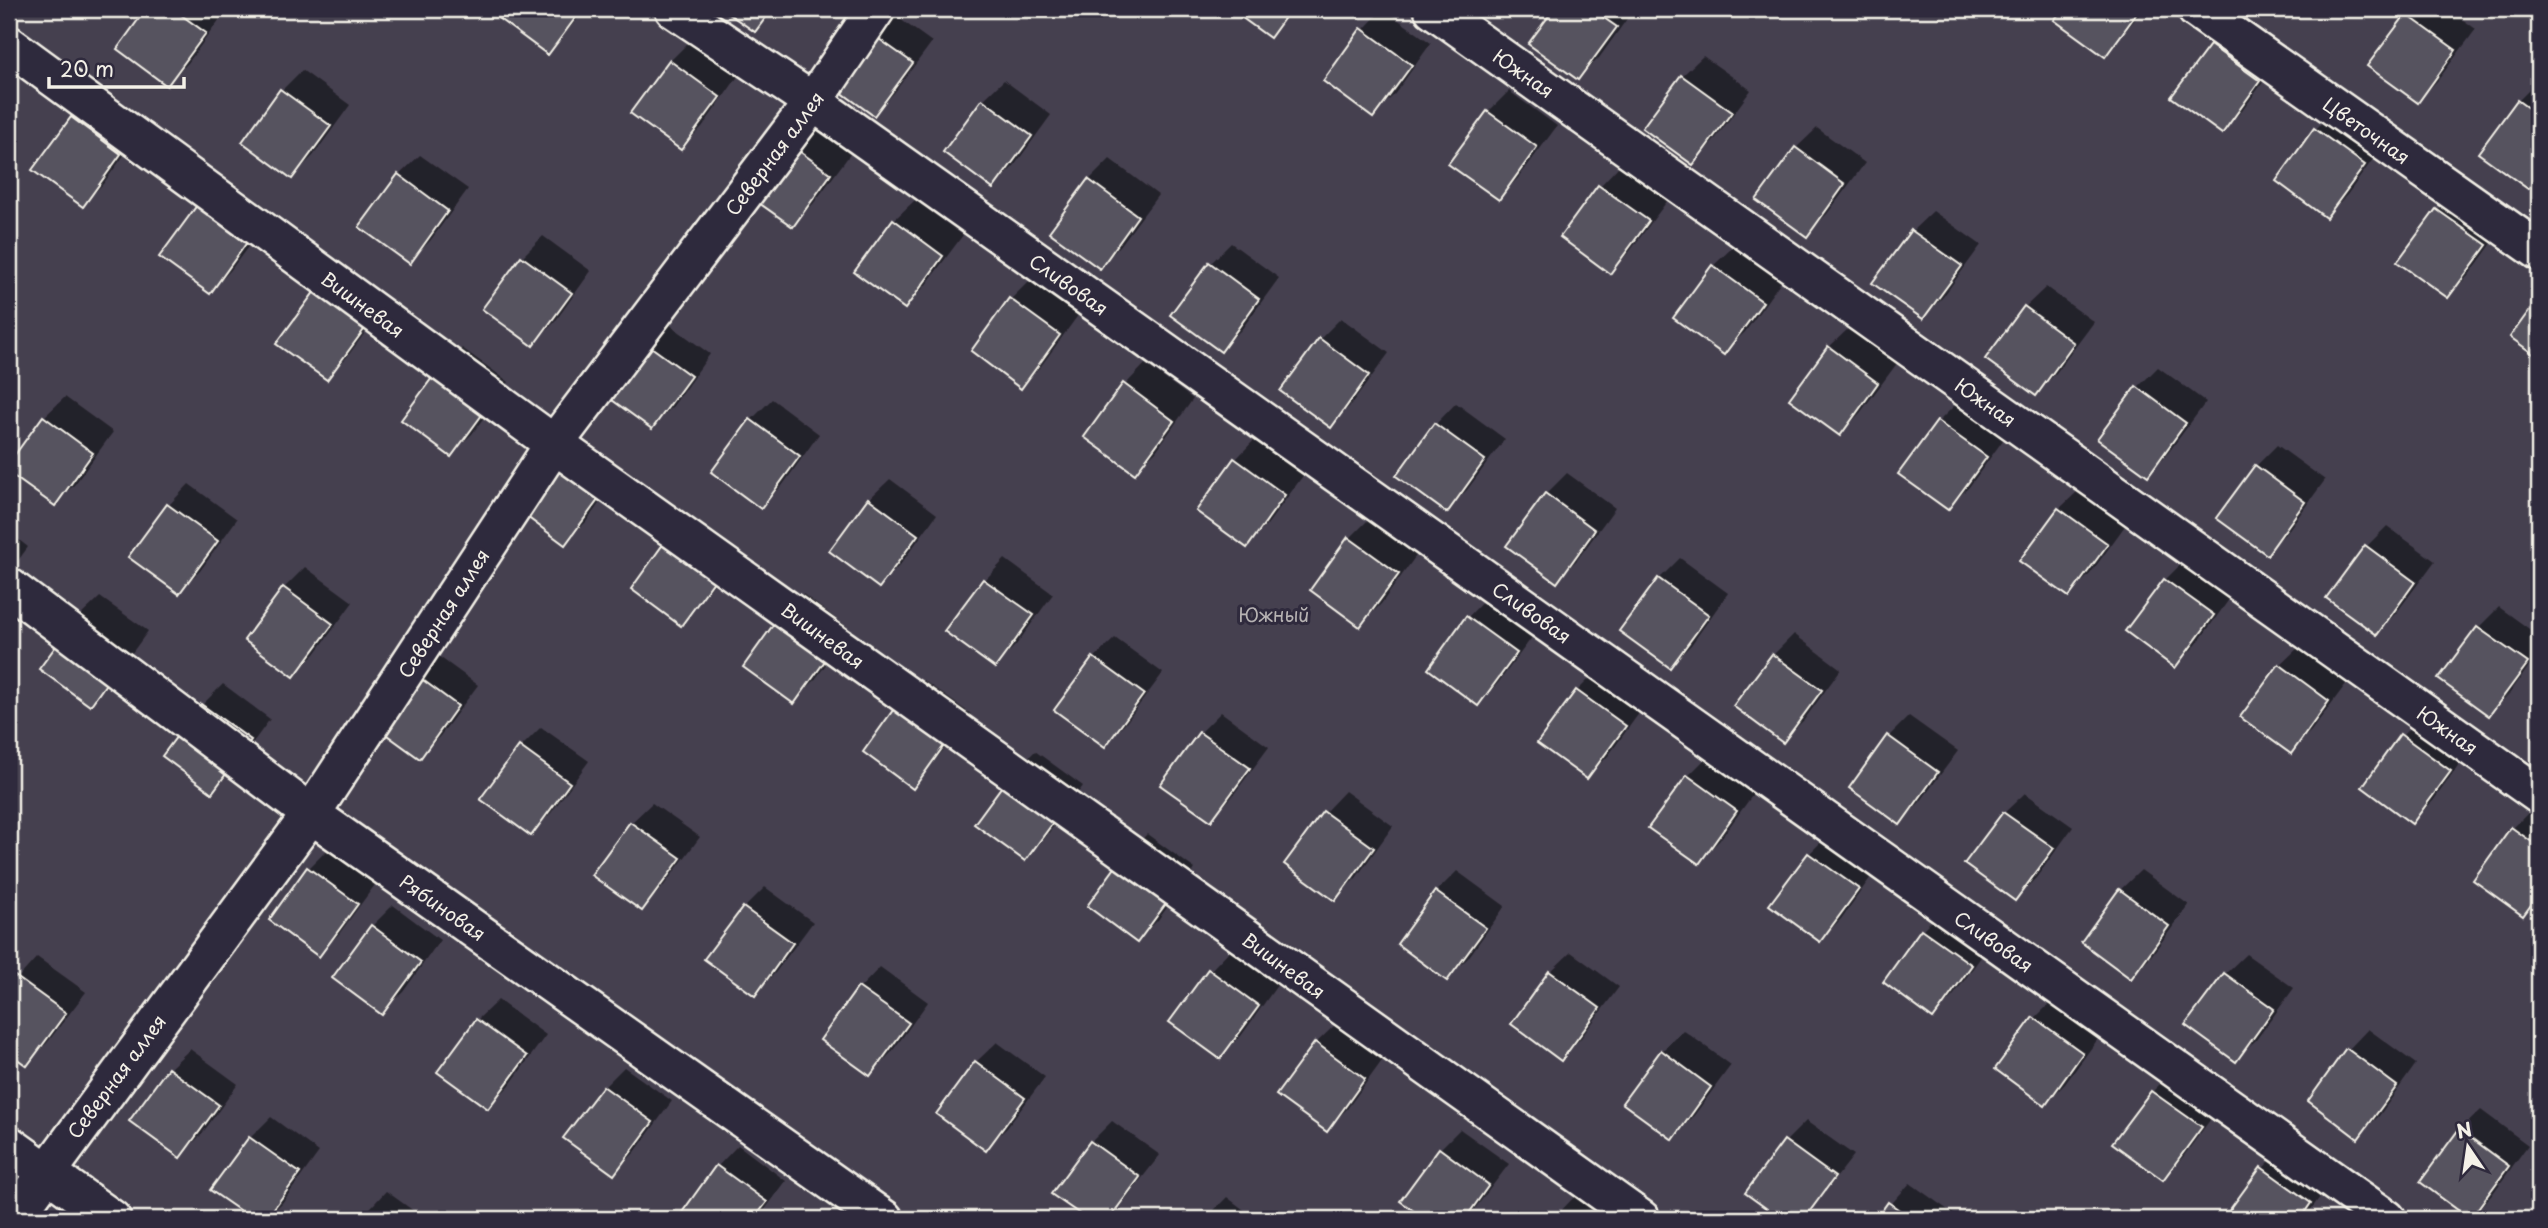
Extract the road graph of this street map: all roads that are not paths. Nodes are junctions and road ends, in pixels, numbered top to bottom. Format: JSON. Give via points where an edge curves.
{"nodes":[{"id":1,"x":674,"y":9,"type":"edge"},
{"id":2,"x":876,"y":9,"type":"edge"},
{"id":3,"x":1433,"y":9,"type":"edge"},
{"id":4,"x":2196,"y":9,"type":"edge"},
{"id":5,"x":9,"y":45,"type":"edge"},
{"id":6,"x":813,"y":102,"type":"junction"},
{"id":7,"x":2539,"y":251,"type":"edge"},
{"id":8,"x":554,"y":444,"type":"junction"},
{"id":9,"x":9,"y":587,"type":"edge"},
{"id":10,"x":2539,"y":795,"type":"edge"},
{"id":11,"x":311,"y":814,"type":"junction"},
{"id":12,"x":9,"y":1145,"type":"edge"},
{"id":13,"x":45,"y":1171,"type":"junction"},
{"id":14,"x":13,"y":1219,"type":"edge"},
{"id":15,"x":112,"y":1219,"type":"edge"},
{"id":16,"x":884,"y":1219,"type":"edge"},
{"id":17,"x":1641,"y":1219,"type":"edge"},
{"id":18,"x":2387,"y":1219,"type":"edge"}],
"edges":[{"from":1,"to":6,"type":"street","name":"Сливовая"},
{"from":2,"to":6,"type":"street","name":"Северная аллея"},
{"from":3,"to":10,"type":"street","name":"Южная"},
{"from":4,"to":7,"type":"street","name":"Цветочная"},
{"from":5,"to":8,"type":"street","name":"Вишневая"},
{"from":6,"to":8,"type":"street","name":"Северная аллея"},
{"from":6,"to":18,"type":"street","name":"Сливовая"},
{"from":8,"to":11,"type":"street","name":"Северная аллея"},
{"from":8,"to":17,"type":"street","name":"Вишневая"},
{"from":9,"to":11,"type":"street","name":"Рябиновая"},
{"from":11,"to":13,"type":"street","name":"Северная аллея"},
{"from":11,"to":16,"type":"street","name":"Рябиновая"},
{"from":12,"to":13,"type":"street"},
{"from":13,"to":14,"type":"street","name":"Северная аллея"},
{"from":13,"to":15,"type":"street"}]}
